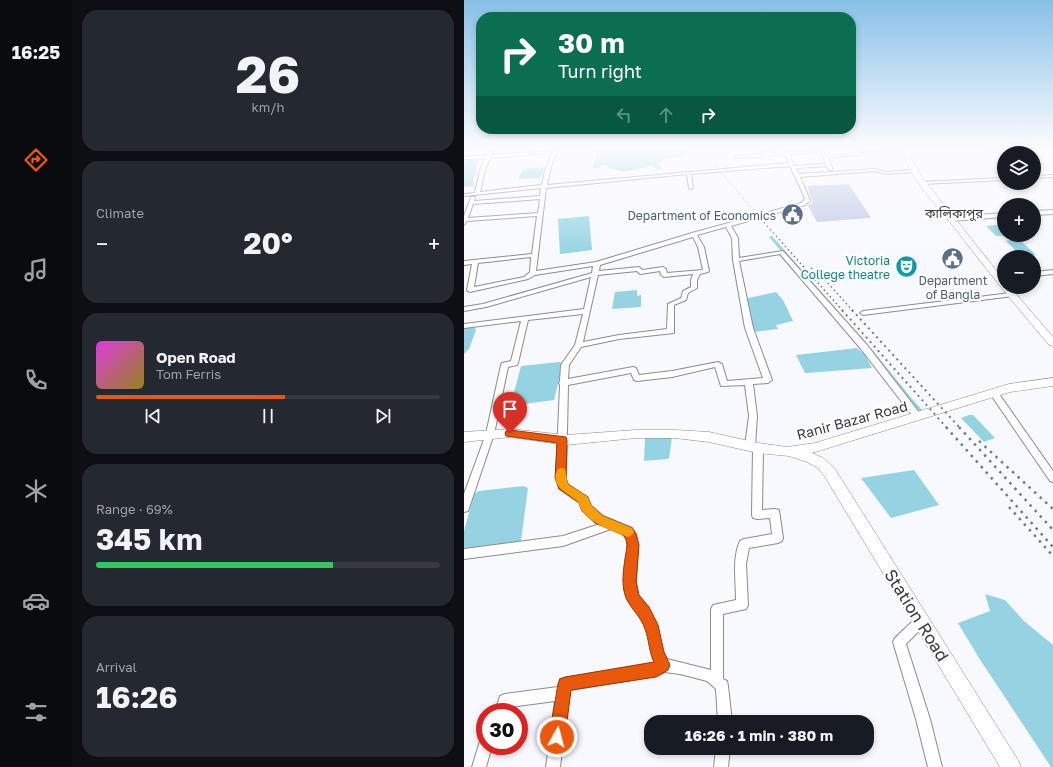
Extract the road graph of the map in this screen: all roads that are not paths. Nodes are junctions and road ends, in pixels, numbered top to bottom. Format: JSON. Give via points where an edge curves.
{"nodes":[{"id":1,"x":478,"y":184,"type":"edge"},
{"id":2,"x":563,"y":184,"type":"edge"},
{"id":3,"x":690,"y":184,"type":"edge"},
{"id":4,"x":801,"y":184,"type":"edge"},
{"id":5,"x":923,"y":184,"type":"edge"},
{"id":6,"x":544,"y":186,"type":"junction"},
{"id":7,"x":691,"y":188,"type":"dead end"},
{"id":8,"x":475,"y":194,"type":"junction"},
{"id":9,"x":464,"y":195,"type":"edge"},
{"id":10,"x":542,"y":197,"type":"junction"},
{"id":11,"x":471,"y":203,"type":"junction"},
{"id":12,"x":1053,"y":212,"type":"edge"},
{"id":13,"x":1041,"y":213,"type":"edge"},
{"id":14,"x":540,"y":214,"type":"junction"},
{"id":15,"x":997,"y":216,"type":"edge"},
{"id":16,"x":951,"y":219,"type":"junction"},
{"id":17,"x":465,"y":222,"type":"edge"},
{"id":18,"x":728,"y":225,"type":"junction"},
{"id":19,"x":694,"y":234,"type":"junction"},
{"id":20,"x":534,"y":255,"type":"junction"},
{"id":21,"x":736,"y":260,"type":"junction"},
{"id":22,"x":475,"y":262,"type":"junction"},
{"id":23,"x":464,"y":263,"type":"edge"},
{"id":24,"x":597,"y":264,"type":"junction"},
{"id":25,"x":697,"y":272,"type":"junction"},
{"id":26,"x":1053,"y":272,"type":"edge"},
{"id":27,"x":533,"y":273,"type":"junction"},
{"id":28,"x":595,"y":273,"type":"junction"},
{"id":29,"x":997,"y":273,"type":"edge"},
{"id":30,"x":1041,"y":273,"type":"edge"},
{"id":31,"x":467,"y":291,"type":"edge"},
{"id":32,"x":997,"y":291,"type":"edge"},
{"id":33,"x":1010,"y":294,"type":"edge"},
{"id":34,"x":464,"y":309,"type":"edge"},
{"id":35,"x":587,"y":311,"type":"junction"},
{"id":36,"x":863,"y":313,"type":"dead end"},
{"id":37,"x":525,"y":318,"type":"junction"},
{"id":38,"x":464,"y":326,"type":"edge"},
{"id":39,"x":1053,"y":343,"type":"edge"},
{"id":40,"x":579,"y":345,"type":"junction"},
{"id":41,"x":749,"y":382,"type":"junction"},
{"id":42,"x":1053,"y":382,"type":"edge"},
{"id":43,"x":563,"y":383,"type":"junction"},
{"id":44,"x":994,"y":393,"type":"junction"},
{"id":45,"x":918,"y":417,"type":"junction"},
{"id":46,"x":490,"y":434,"type":"junction"},
{"id":47,"x":464,"y":436,"type":"edge"},
{"id":48,"x":562,"y":440,"type":"junction"},
{"id":49,"x":833,"y":442,"type":"junction"},
{"id":50,"x":754,"y":447,"type":"junction"},
{"id":51,"x":787,"y":452,"type":"junction"},
{"id":52,"x":823,"y":463,"type":"junction"},
{"id":53,"x":1053,"y":478,"type":"edge"},
{"id":54,"x":464,"y":508,"type":"edge"},
{"id":55,"x":612,"y":524,"type":"junction"},
{"id":56,"x":464,"y":554,"type":"edge"},
{"id":57,"x":922,"y":621,"type":"junction"},
{"id":58,"x":663,"y":665,"type":"junction"},
{"id":59,"x":717,"y":682,"type":"junction"},
{"id":60,"x":562,"y":693,"type":"junction"},
{"id":61,"x":504,"y":703,"type":"edge"},
{"id":62,"x":724,"y":715,"type":"edge"},
{"id":63,"x":482,"y":755,"type":"edge"},
{"id":64,"x":723,"y":755,"type":"edge"},
{"id":65,"x":479,"y":767,"type":"edge"},
{"id":66,"x":554,"y":767,"type":"edge"},
{"id":67,"x":722,"y":767,"type":"edge"},
{"id":68,"x":935,"y":767,"type":"edge"},
{"id":69,"x":1011,"y":767,"type":"edge"}],
"edges":[{"from":1,"to":8,"type":"street"},
{"from":2,"to":6,"type":"street"},
{"from":3,"to":7,"type":"street"},
{"from":4,"to":18,"type":"street","via":[[807,201],[798,206]]},
{"from":5,"to":16,"type":"street"},
{"from":6,"to":8,"type":"street"},
{"from":6,"to":10,"type":"street"},
{"from":8,"to":9,"type":"street"},
{"from":8,"to":11,"type":"street"},
{"from":10,"to":11,"type":"street"},
{"from":10,"to":14,"type":"street"},
{"from":11,"to":17,"type":"street"},
{"from":12,"to":13,"type":"street"},
{"from":14,"to":17,"type":"street"},
{"from":14,"to":20,"type":"street"},
{"from":15,"to":16,"type":"street"},
{"from":16,"to":29,"type":"street"},
{"from":18,"to":19,"type":"street"},
{"from":18,"to":21,"type":"street","via":[[735,238]]},
{"from":19,"to":24,"type":"street"},
{"from":19,"to":25,"type":"street","via":[[701,247],[706,271]]},
{"from":20,"to":22,"type":"street"},
{"from":20,"to":27,"type":"street"},
{"from":21,"to":41,"type":"street","via":[[749,328],[768,380]]},
{"from":21,"to":45,"type":"street","via":[[781,252],[864,347]]},
{"from":22,"to":23,"type":"street"},
{"from":22,"to":31,"type":"street"},
{"from":24,"to":27,"type":"street"},
{"from":24,"to":28,"type":"street"},
{"from":25,"to":28,"type":"street","via":[[664,275],[663,269],[640,272],[639,269]]},
{"from":25,"to":40,"type":"street","via":[[694,288],[685,292],[684,299],[671,304],[670,331]]},
{"from":26,"to":30,"type":"street"},
{"from":27,"to":31,"type":"street","via":[[526,278]]},
{"from":28,"to":34,"type":"street","via":[[484,306]]},
{"from":28,"to":35,"type":"street"},
{"from":32,"to":36,"type":"street"},
{"from":33,"to":39,"type":"street"},
{"from":35,"to":37,"type":"street"},
{"from":35,"to":40,"type":"street"},
{"from":37,"to":38,"type":"street"},
{"from":37,"to":46,"type":"street","via":[[514,363],[505,365]]},
{"from":40,"to":43,"type":"street","via":[[565,365]]},
{"from":41,"to":43,"type":"street","via":[[724,384],[718,364],[672,374],[637,378],[633,370]]},
{"from":41,"to":50,"type":"street"},
{"from":42,"to":44,"type":"street","name":"Ranir Bazar Road","via":[[1009,388]]},
{"from":43,"to":48,"type":"street"},
{"from":44,"to":45,"type":"street","name":"Ranir Bazar Road"},
{"from":44,"to":53,"type":"street"},
{"from":45,"to":49,"type":"street","name":"Ranir Bazar Road"},
{"from":46,"to":47,"type":"street","name":"Ranir Bazar Road"},
{"from":46,"to":48,"type":"street","name":"Ranir Bazar Road","via":[[510,433]]},
{"from":46,"to":54,"type":"street"},
{"from":48,"to":50,"type":"street","name":"Ranir Bazar Road","via":[[656,434],[709,437]]},
{"from":48,"to":55,"type":"street","via":[[563,486],[584,500],[586,507],[599,519]]},
{"from":49,"to":51,"type":"street","name":"Ranir Bazar Road","via":[[815,448]]},
{"from":49,"to":52,"type":"street","via":[[823,456]]},
{"from":50,"to":51,"type":"street","name":"Ranir Bazar Road"},
{"from":50,"to":59,"type":"street","via":[[757,515],[775,513],[778,538],[744,544],[741,564],[742,605],[717,609]]},
{"from":51,"to":52,"type":"street"},
{"from":52,"to":57,"type":"street","name":"Station Road"},
{"from":55,"to":56,"type":"street","via":[[563,541]]},
{"from":55,"to":58,"type":"street","via":[[628,531],[632,537],[630,582],[633,598],[653,630],[657,653]]},
{"from":57,"to":68,"type":"street","via":[[899,642]]},
{"from":57,"to":69,"type":"street","name":"Station Road"},
{"from":58,"to":59,"type":"street","via":[[710,676]]},
{"from":58,"to":60,"type":"street","via":[[656,670],[565,684]]},
{"from":59,"to":62,"type":"street","via":[[722,686]]},
{"from":60,"to":61,"type":"street"},
{"from":60,"to":66,"type":"street"},
{"from":63,"to":65,"type":"street"},
{"from":64,"to":67,"type":"street"}]}
